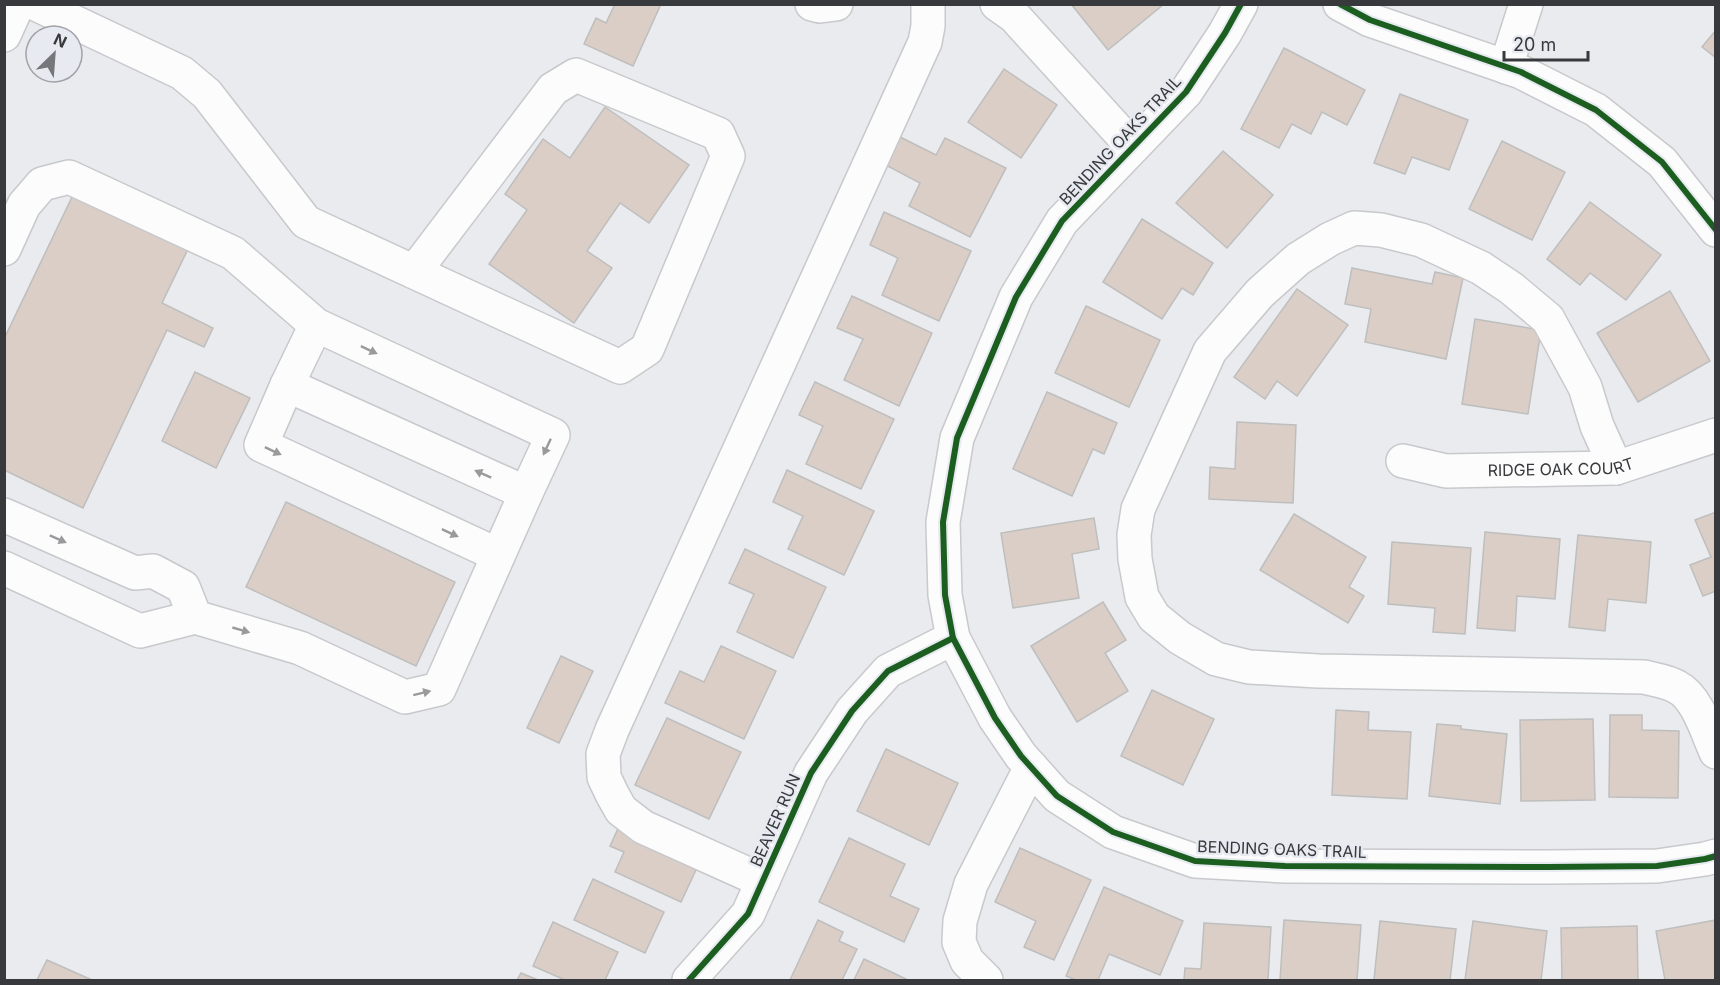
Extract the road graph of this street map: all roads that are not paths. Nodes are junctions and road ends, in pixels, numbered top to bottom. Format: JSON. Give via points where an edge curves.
{"nodes":[{"id":1,"x":18,"y":4,"type":"edge"},
{"id":2,"x":36,"y":4,"type":"edge"},
{"id":3,"x":812,"y":4,"type":"edge"},
{"id":4,"x":836,"y":4,"type":"edge"},
{"id":5,"x":928,"y":4,"type":"edge"},
{"id":6,"x":997,"y":4,"type":"edge"},
{"id":7,"x":1241,"y":4,"type":"edge"},
{"id":8,"x":1340,"y":4,"type":"edge"},
{"id":9,"x":1526,"y":4,"type":"edge"},
{"id":10,"x":4,"y":34,"type":"edge"},
{"id":11,"x":1506,"y":67,"type":"junction"},
{"id":12,"x":1133,"y":147,"type":"junction"},
{"id":13,"x":1716,"y":230,"type":"edge"},
{"id":14,"x":5,"y":248,"type":"edge"},
{"id":15,"x":414,"y":272,"type":"junction"},
{"id":16,"x":316,"y":325,"type":"junction"},
{"id":17,"x":287,"y":385,"type":"junction"},
{"id":18,"x":1716,"y":435,"type":"edge"},
{"id":19,"x":1403,"y":461,"type":"dead end"},
{"id":20,"x":1616,"y":468,"type":"junction"},
{"id":21,"x":526,"y":493,"type":"junction"},
{"id":22,"x":4,"y":515,"type":"edge"},
{"id":23,"x":498,"y":555,"type":"junction"},
{"id":24,"x":4,"y":568,"type":"edge"},
{"id":25,"x":195,"y":617,"type":"junction"},
{"id":26,"x":953,"y":638,"type":"junction"},
{"id":27,"x":1716,"y":752,"type":"edge"},
{"id":28,"x":1031,"y":767,"type":"junction"},
{"id":29,"x":1716,"y":856,"type":"edge"},
{"id":30,"x":763,"y":881,"type":"junction"},
{"id":31,"x":689,"y":981,"type":"edge"},
{"id":32,"x":987,"y":981,"type":"edge"}],
"edges":[{"from":1,"to":10,"type":"street"},
{"from":2,"to":15,"type":"street","via":[[182,73],[207,94],[306,222]]},
{"from":3,"to":4,"type":"street"},
{"from":5,"to":30,"type":"street","via":[[925,42],[603,754],[604,777],[621,810],[643,826]]},
{"from":6,"to":12,"type":"street","via":[[1014,16]]},
{"from":7,"to":12,"type":"street","name":"BENDING OAKS TRAIL","via":[[1185,92]]},
{"from":8,"to":11,"type":"street","via":[[1370,20]]},
{"from":9,"to":11,"type":"street"},
{"from":11,"to":13,"type":"street","via":[[1596,110],[1662,162]]},
{"from":12,"to":26,"type":"street","name":"BENDING OAKS TRAIL","via":[[1062,221],[1016,297],[957,438],[943,522],[945,595]]},
{"from":14,"to":16,"type":"street","via":[[24,205],[42,184],[69,177],[233,253]]},
{"from":15,"to":15,"type":"street","via":[[621,368],[647,349],[728,156],[718,134],[576,75],[553,89]]},
{"from":16,"to":17,"type":"street"},
{"from":16,"to":21,"type":"street","one_way":true,"via":[[553,435]]},
{"from":21,"to":17,"type":"street","one_way":true},
{"from":17,"to":23,"type":"street","one_way":true,"via":[[261,445]]},
{"from":18,"to":20,"type":"street","name":"RIDGE OAK COURT"},
{"from":19,"to":20,"type":"street","name":"RIDGE OAK COURT","via":[[1446,471]]},
{"from":20,"to":27,"type":"street","via":[[1585,387],[1548,319],[1481,268],[1421,240],[1354,228],[1298,259],[1260,293],[1210,351],[1138,509],[1135,559],[1142,597],[1154,617],[1180,638],[1216,659],[1249,667],[1644,677],[1663,681],[1679,687],[1693,700]]},
{"from":21,"to":23,"type":"street"},
{"from":22,"to":25,"type":"street","one_way":true,"via":[[135,573],[153,571],[183,587]]},
{"from":25,"to":23,"type":"street","one_way":true,"via":[[300,648],[405,697],[439,689]]},
{"from":24,"to":25,"type":"street","via":[[140,631]]},
{"from":26,"to":28,"type":"street","name":"BENDING OAKS TRAIL","via":[[995,718]]},
{"from":26,"to":30,"type":"street","name":"BEAVER RUN","via":[[888,671],[852,711],[811,772]]},
{"from":28,"to":29,"type":"street","name":"BENDING OAKS TRAIL","via":[[1057,796],[1113,832],[1194,861],[1285,866],[1581,867],[1657,866]]},
{"from":28,"to":32,"type":"street","via":[[971,884],[960,921],[959,942],[966,961]]},
{"from":30,"to":31,"type":"street","name":"BEAVER RUN","via":[[748,914]]}]}
